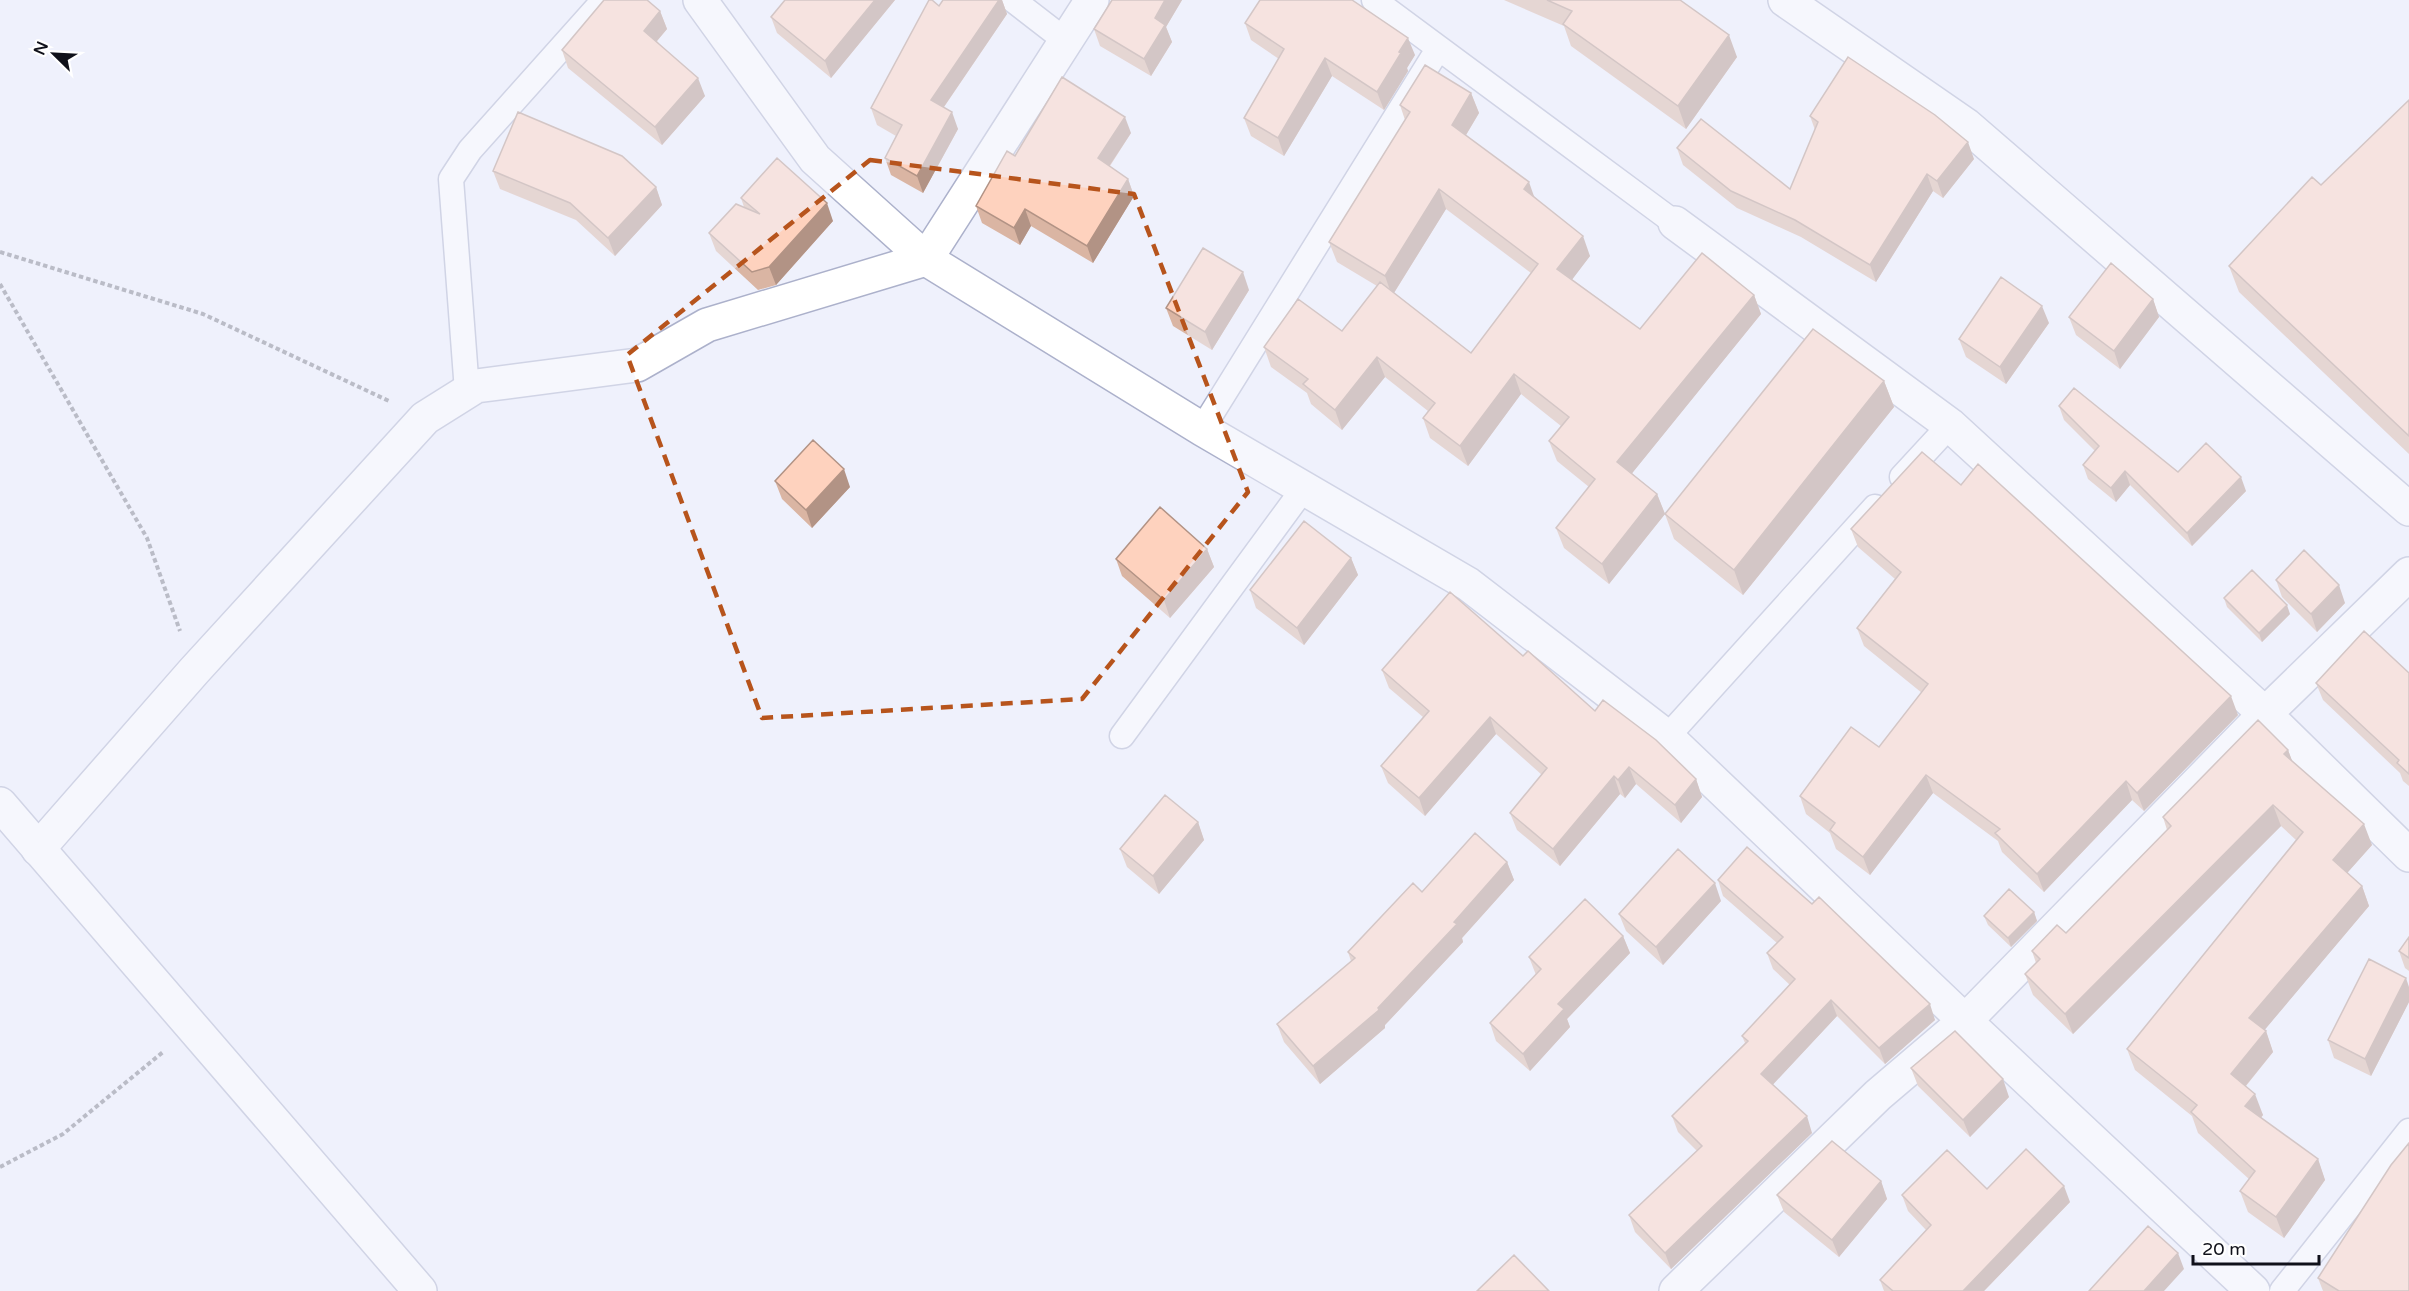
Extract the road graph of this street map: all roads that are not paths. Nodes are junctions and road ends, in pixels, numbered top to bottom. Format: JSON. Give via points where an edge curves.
{"nodes":[{"id":1,"x":604,"y":0,"type":"edge"},
{"id":2,"x":700,"y":0,"type":"edge"},
{"id":3,"x":1013,"y":0,"type":"edge"},
{"id":4,"x":1092,"y":0,"type":"edge"},
{"id":5,"x":1374,"y":0,"type":"edge"},
{"id":6,"x":1785,"y":0,"type":"edge"},
{"id":7,"x":1066,"y":40,"type":"junction"},
{"id":8,"x":1438,"y":49,"type":"junction"},
{"id":9,"x":1675,"y":223,"type":"joint"},
{"id":10,"x":926,"y":259,"type":"junction"},
{"id":11,"x":467,"y":391,"type":"junction"},
{"id":12,"x":1950,"y":425,"type":"junction"},
{"id":13,"x":1202,"y":429,"type":"junction"},
{"id":14,"x":1304,"y":488,"type":"junction"},
{"id":15,"x":2409,"y":509,"type":"edge"},
{"id":16,"x":2409,"y":574,"type":"edge"},
{"id":17,"x":2265,"y":714,"type":"junction"},
{"id":18,"x":1122,"y":736,"type":"dead end"},
{"id":19,"x":1667,"y":737,"type":"junction"},
{"id":20,"x":0,"y":804,"type":"edge"},
{"id":21,"x":38,"y":849,"type":"junction"},
{"id":22,"x":2409,"y":855,"type":"edge"},
{"id":23,"x":1965,"y":1021,"type":"junction"},
{"id":24,"x":2409,"y":1131,"type":"edge"},
{"id":25,"x":420,"y":1291,"type":"edge"},
{"id":26,"x":1676,"y":1291,"type":"edge"},
{"id":27,"x":2253,"y":1291,"type":"edge"},
{"id":28,"x":2282,"y":1291,"type":"edge"}],
"edges":[{"from":1,"to":11,"type":"lane","via":[[470,150],[451,179]]},
{"from":2,"to":10,"type":"street","via":[[815,159]]},
{"from":3,"to":7,"type":"lane"},
{"from":4,"to":7,"type":"street"},
{"from":5,"to":8,"type":"lane"},
{"from":6,"to":15,"type":"street","via":[[1966,125]]},
{"from":7,"to":10,"type":"street"},
{"from":8,"to":9,"type":"lane"},
{"from":8,"to":13,"type":"lane"},
{"from":9,"to":12,"type":"street"},
{"from":10,"to":11,"type":"street","via":[[707,325],[637,365],[476,386]]},
{"from":10,"to":13,"type":"street"},
{"from":11,"to":21,"type":"street","via":[[425,418],[194,670]]},
{"from":12,"to":17,"type":"street"},
{"from":12,"to":19,"type":"lane"},
{"from":13,"to":14,"type":"street"},
{"from":14,"to":18,"type":"lane"},
{"from":14,"to":19,"type":"street","via":[[1468,584]]},
{"from":16,"to":17,"type":"street"},
{"from":17,"to":22,"type":"street"},
{"from":17,"to":23,"type":"street"},
{"from":19,"to":23,"type":"street"},
{"from":20,"to":21,"type":"street"},
{"from":21,"to":25,"type":"street"},
{"from":23,"to":26,"type":"street","via":[[1878,1095]]},
{"from":23,"to":27,"type":"street"},
{"from":24,"to":28,"type":"lane"}]}
